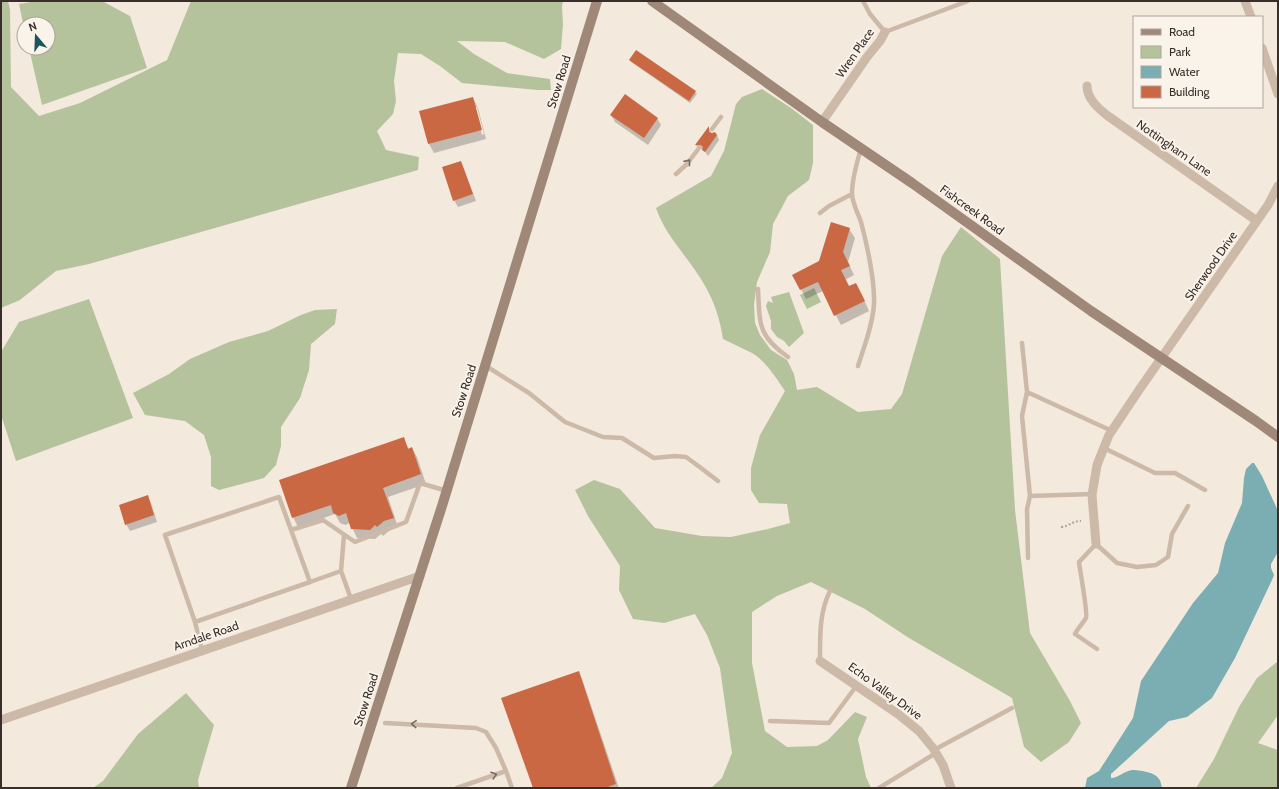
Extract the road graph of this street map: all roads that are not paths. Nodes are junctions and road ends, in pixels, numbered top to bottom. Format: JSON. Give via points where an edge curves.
{"nodes":[{"id":1,"x":597,"y":1,"type":"edge"},
{"id":2,"x":652,"y":1,"type":"edge"},
{"id":3,"x":863,"y":1,"type":"edge"},
{"id":4,"x":968,"y":1,"type":"edge"},
{"id":5,"x":1246,"y":1,"type":"edge"},
{"id":6,"x":1251,"y":16,"type":"edge"},
{"id":7,"x":885,"y":32,"type":"junction"},
{"id":8,"x":1263,"y":51,"type":"edge"},
{"id":9,"x":1087,"y":86,"type":"dead end"},
{"id":10,"x":1278,"y":94,"type":"edge"},
{"id":11,"x":720,"y":117,"type":"dead end"},
{"id":12,"x":822,"y":122,"type":"junction"},
{"id":13,"x":712,"y":129,"type":"dead end"},
{"id":14,"x":699,"y":148,"type":"dead end"},
{"id":15,"x":861,"y":148,"type":"junction"},
{"id":16,"x":676,"y":174,"type":"dead end"},
{"id":17,"x":1278,"y":186,"type":"edge"},
{"id":18,"x":852,"y":194,"type":"junction"},
{"id":19,"x":842,"y":199,"type":"junction"},
{"id":20,"x":854,"y":204,"type":"junction"},
{"id":21,"x":820,"y":213,"type":"dead end"},
{"id":22,"x":1257,"y":221,"type":"junction"},
{"id":23,"x":758,"y":289,"type":"dead end"},
{"id":24,"x":1022,"y":343,"type":"dead end"},
{"id":25,"x":788,"y":357,"type":"dead end"},
{"id":26,"x":1162,"y":359,"type":"junction"},
{"id":27,"x":486,"y":366,"type":"junction"},
{"id":28,"x":858,"y":366,"type":"dead end"},
{"id":29,"x":1027,"y":392,"type":"junction"},
{"id":30,"x":1112,"y":431,"type":"junction"},
{"id":31,"x":1278,"y":437,"type":"edge"},
{"id":32,"x":1104,"y":448,"type":"junction"},
{"id":33,"x":718,"y":481,"type":"dead end"},
{"id":34,"x":447,"y":490,"type":"junction"},
{"id":35,"x":1206,"y":490,"type":"dead end"},
{"id":36,"x":1092,"y":494,"type":"junction"},
{"id":37,"x":1030,"y":496,"type":"junction"},
{"id":38,"x":1188,"y":506,"type":"dead end"},
{"id":39,"x":291,"y":530,"type":"junction"},
{"id":40,"x":344,"y":534,"type":"junction"},
{"id":41,"x":1096,"y":544,"type":"junction"},
{"id":42,"x":1028,"y":558,"type":"dead end"},
{"id":43,"x":341,"y":571,"type":"junction"},
{"id":44,"x":420,"y":576,"type":"junction"},
{"id":45,"x":310,"y":582,"type":"junction"},
{"id":46,"x":831,"y":589,"type":"dead end"},
{"id":47,"x":351,"y":599,"type":"junction"},
{"id":48,"x":195,"y":622,"type":"junction"},
{"id":49,"x":1097,"y":649,"type":"dead end"},
{"id":50,"x":202,"y":650,"type":"junction"},
{"id":51,"x":820,"y":661,"type":"joint"},
{"id":52,"x":857,"y":685,"type":"junction"},
{"id":53,"x":1012,"y":708,"type":"dead end"},
{"id":54,"x":1,"y":720,"type":"edge"},
{"id":55,"x":770,"y":721,"type":"dead end"},
{"id":56,"x":385,"y":723,"type":"dead end"},
{"id":57,"x":935,"y":751,"type":"junction"},
{"id":58,"x":506,"y":771,"type":"junction"},
{"id":59,"x":351,"y":788,"type":"edge"},
{"id":60,"x":457,"y":788,"type":"edge"},
{"id":61,"x":512,"y":788,"type":"edge"},
{"id":62,"x":879,"y":788,"type":"edge"},
{"id":63,"x":952,"y":788,"type":"edge"}],
"edges":[{"from":1,"to":27,"type":"street","name":"Stow Road"},
{"from":2,"to":12,"type":"street","name":"Fishcreek Road"},
{"from":3,"to":7,"type":"lane"},
{"from":4,"to":7,"type":"lane","name":"Wren Place"},
{"from":5,"to":6,"type":"street"},
{"from":7,"to":12,"type":"street","name":"Wren Place"},
{"from":8,"to":10,"type":"street"},
{"from":9,"to":22,"type":"street","name":"Nottingham Lane","via":[[1092,100],[1108,116]]},
{"from":11,"to":13,"type":"lane"},
{"from":12,"to":15,"type":"street","name":"Fishcreek Road"},
{"from":16,"to":14,"type":"lane","one_way":true,"via":[[688,164]]},
{"from":15,"to":18,"type":"lane"},
{"from":15,"to":26,"type":"street","name":"Fishcreek Road"},
{"from":17,"to":22,"type":"street","name":"Sherwood Drive"},
{"from":18,"to":19,"type":"lane"},
{"from":18,"to":20,"type":"lane"},
{"from":19,"to":20,"type":"lane"},
{"from":19,"to":21,"type":"lane"},
{"from":20,"to":28,"type":"lane","via":[[867,252],[874,305]]},
{"from":22,"to":26,"type":"street","name":"Sherwood Drive"},
{"from":23,"to":25,"type":"lane","via":[[758,309],[764,332],[774,347]]},
{"from":24,"to":29,"type":"lane"},
{"from":26,"to":30,"type":"street","name":"Sherwood Drive"},
{"from":26,"to":31,"type":"street","name":"Fishcreek Road"},
{"from":27,"to":33,"type":"lane","via":[[530,393],[565,422],[603,437],[622,438],[654,458],[686,458]]},
{"from":27,"to":34,"type":"street","name":"Stow Road"},
{"from":29,"to":30,"type":"lane"},
{"from":29,"to":37,"type":"lane","via":[[1022,416]]},
{"from":30,"to":32,"type":"street","name":"Sherwood Drive"},
{"from":32,"to":35,"type":"lane","via":[[1154,473],[1175,473]]},
{"from":32,"to":36,"type":"street","name":"Sherwood Drive","via":[[1097,465]]},
{"from":34,"to":40,"type":"lane","via":[[420,483],[406,522],[355,542]]},
{"from":34,"to":44,"type":"street","name":"Stow Road"},
{"from":36,"to":37,"type":"lane"},
{"from":36,"to":41,"type":"street","name":"Sherwood Drive"},
{"from":37,"to":42,"type":"lane","via":[[1027,509]]},
{"from":38,"to":41,"type":"lane","via":[[1172,534],[1168,556],[1156,564],[1137,567],[1116,563]]},
{"from":39,"to":40,"type":"lane","via":[[322,520]]},
{"from":39,"to":45,"type":"lane"},
{"from":39,"to":48,"type":"lane","via":[[278,497],[165,535]]},
{"from":40,"to":43,"type":"lane"},
{"from":41,"to":49,"type":"lane","via":[[1079,562],[1086,617],[1075,634]]},
{"from":43,"to":45,"type":"lane"},
{"from":43,"to":47,"type":"lane"},
{"from":44,"to":47,"type":"street","name":"Arndale Road"},
{"from":44,"to":59,"type":"street","name":"Stow Road"},
{"from":45,"to":48,"type":"lane"},
{"from":46,"to":51,"type":"lane","via":[[820,626]]},
{"from":47,"to":50,"type":"street","name":"Arndale Road"},
{"from":48,"to":50,"type":"lane"},
{"from":50,"to":54,"type":"street","name":"Arndale Road"},
{"from":51,"to":52,"type":"street","name":"Echo Valley Drive"},
{"from":52,"to":55,"type":"lane","via":[[829,723]]},
{"from":52,"to":57,"type":"street","name":"Echo Valley Drive","via":[[919,731]]},
{"from":53,"to":57,"type":"lane"},
{"from":58,"to":56,"type":"lane","one_way":true,"via":[[486,732],[476,728]]},
{"from":57,"to":62,"type":"lane"},
{"from":57,"to":63,"type":"street","name":"Echo Valley Drive"},
{"from":60,"to":58,"type":"lane","one_way":true},
{"from":58,"to":61,"type":"lane"}]}
